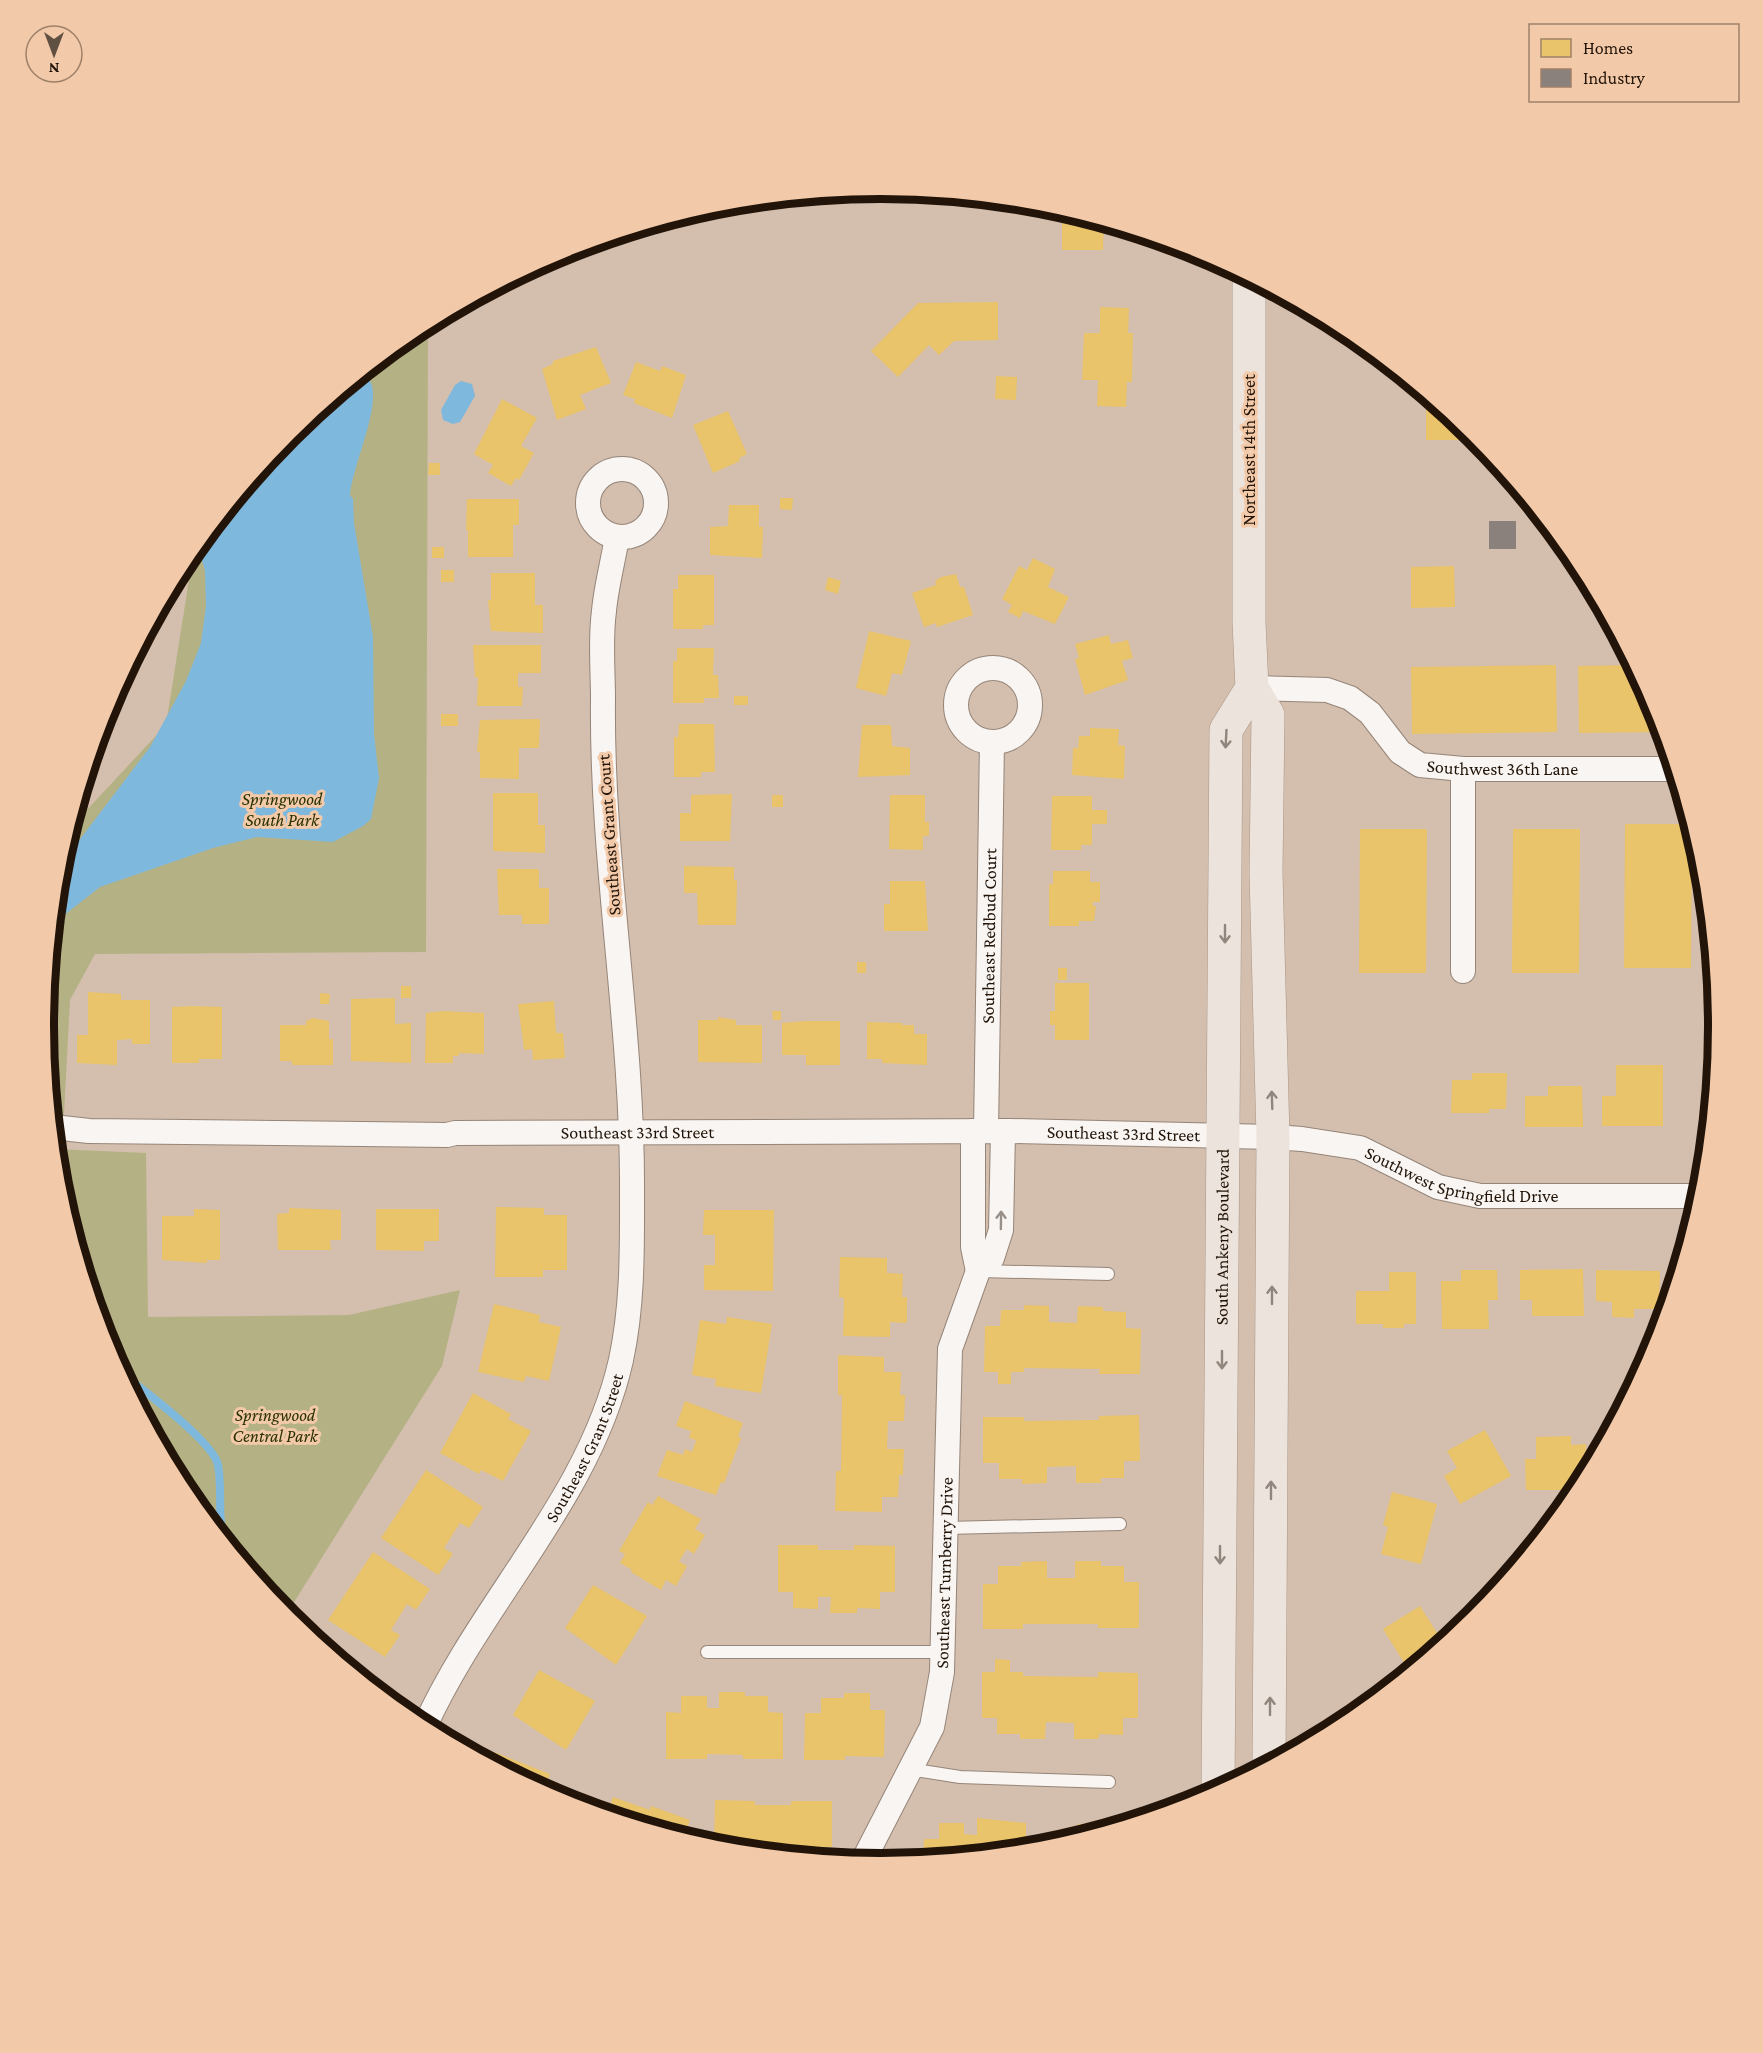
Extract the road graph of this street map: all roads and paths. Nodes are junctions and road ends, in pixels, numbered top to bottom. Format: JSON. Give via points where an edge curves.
{"nodes":[{"id":1,"x":1250,"y":286,"type":"edge"},
{"id":2,"x":617,"y":537,"type":"dead end"},
{"id":3,"x":1252,"y":688,"type":"junction"},
{"id":4,"x":992,"y":742,"type":"dead end"},
{"id":5,"x":1463,"y":769,"type":"junction"},
{"id":6,"x":1668,"y":769,"type":"edge"},
{"id":7,"x":1463,"y":970,"type":"dead end"},
{"id":8,"x":60,"y":1128,"type":"edge"},
{"id":9,"x":987,"y":1131,"type":"junction"},
{"id":10,"x":633,"y":1133,"type":"junction"},
{"id":11,"x":1223,"y":1136,"type":"junction"},
{"id":12,"x":1273,"y":1137,"type":"junction"},
{"id":13,"x":1691,"y":1196,"type":"edge"},
{"id":14,"x":978,"y":1271,"type":"junction"},
{"id":15,"x":1108,"y":1274,"type":"dead end"},
{"id":16,"x":1120,"y":1524,"type":"dead end"},
{"id":17,"x":946,"y":1528,"type":"junction"},
{"id":18,"x":707,"y":1652,"type":"dead end"},
{"id":19,"x":942,"y":1652,"type":"junction"},
{"id":20,"x":429,"y":1719,"type":"edge"},
{"id":21,"x":1269,"y":1757,"type":"edge"},
{"id":22,"x":909,"y":1769,"type":"junction"},
{"id":23,"x":1109,"y":1782,"type":"dead end"},
{"id":24,"x":1218,"y":1782,"type":"edge"},
{"id":25,"x":867,"y":1853,"type":"edge"}],
"edges":[{"from":1,"to":3,"type":"main road","name":"Northeast 14th Street"},
{"from":2,"to":10,"type":"street","name":"Southeast Grant Court","via":[[603,613],[602,744]]},
{"from":3,"to":5,"type":"street","name":"Southwest 36th Lane","via":[[1327,690],[1350,698],[1370,713],[1400,752],[1420,765]]},
{"from":3,"to":11,"type":"main road","name":"South Ankeny Boulevard","one_way":true,"via":[[1226,730]]},
{"from":12,"to":3,"type":"main road","one_way":true,"via":[[1266,873],[1268,715]]},
{"from":4,"to":9,"type":"street","name":"Southeast Redbud Court"},
{"from":5,"to":6,"type":"street","name":"Southwest 36th Lane"},
{"from":5,"to":7,"type":"street"},
{"from":8,"to":10,"type":"street","name":"Southeast 33rd Street","via":[[447,1135]]},
{"from":9,"to":10,"type":"street","name":"Southeast 33rd Street"},
{"from":9,"to":11,"type":"street","name":"Southeast 33rd Street"},
{"from":9,"to":14,"type":"street","name":"Southeast Turnberry Drive","via":[[1001,1230],[992,1258]]},
{"from":10,"to":20,"type":"street","name":"Southeast Grant Street","via":[[630,1291],[621,1360],[607,1407],[559,1505],[466,1650]]},
{"from":11,"to":12,"type":"street","name":"Southwest Springfield Drive"},
{"from":11,"to":24,"type":"main road","name":"South Ankeny Boulevard","one_way":true},
{"from":12,"to":13,"type":"street","name":"Southwest Springfield Drive","via":[[1360,1148],[1438,1187],[1480,1196]]},
{"from":21,"to":12,"type":"main road","one_way":true},
{"from":14,"to":15,"type":"lane"},
{"from":14,"to":17,"type":"street","name":"Southeast Turnberry Drive","via":[[950,1349]]},
{"from":16,"to":17,"type":"lane"},
{"from":17,"to":19,"type":"street","name":"Southeast Turnberry Drive"},
{"from":18,"to":19,"type":"lane"},
{"from":19,"to":22,"type":"street","name":"Southeast Turnberry Drive","via":[[932,1727]]},
{"from":22,"to":23,"type":"lane","via":[[960,1777]]},
{"from":22,"to":25,"type":"street","name":"Southeast Turnberry Drive"}]}
